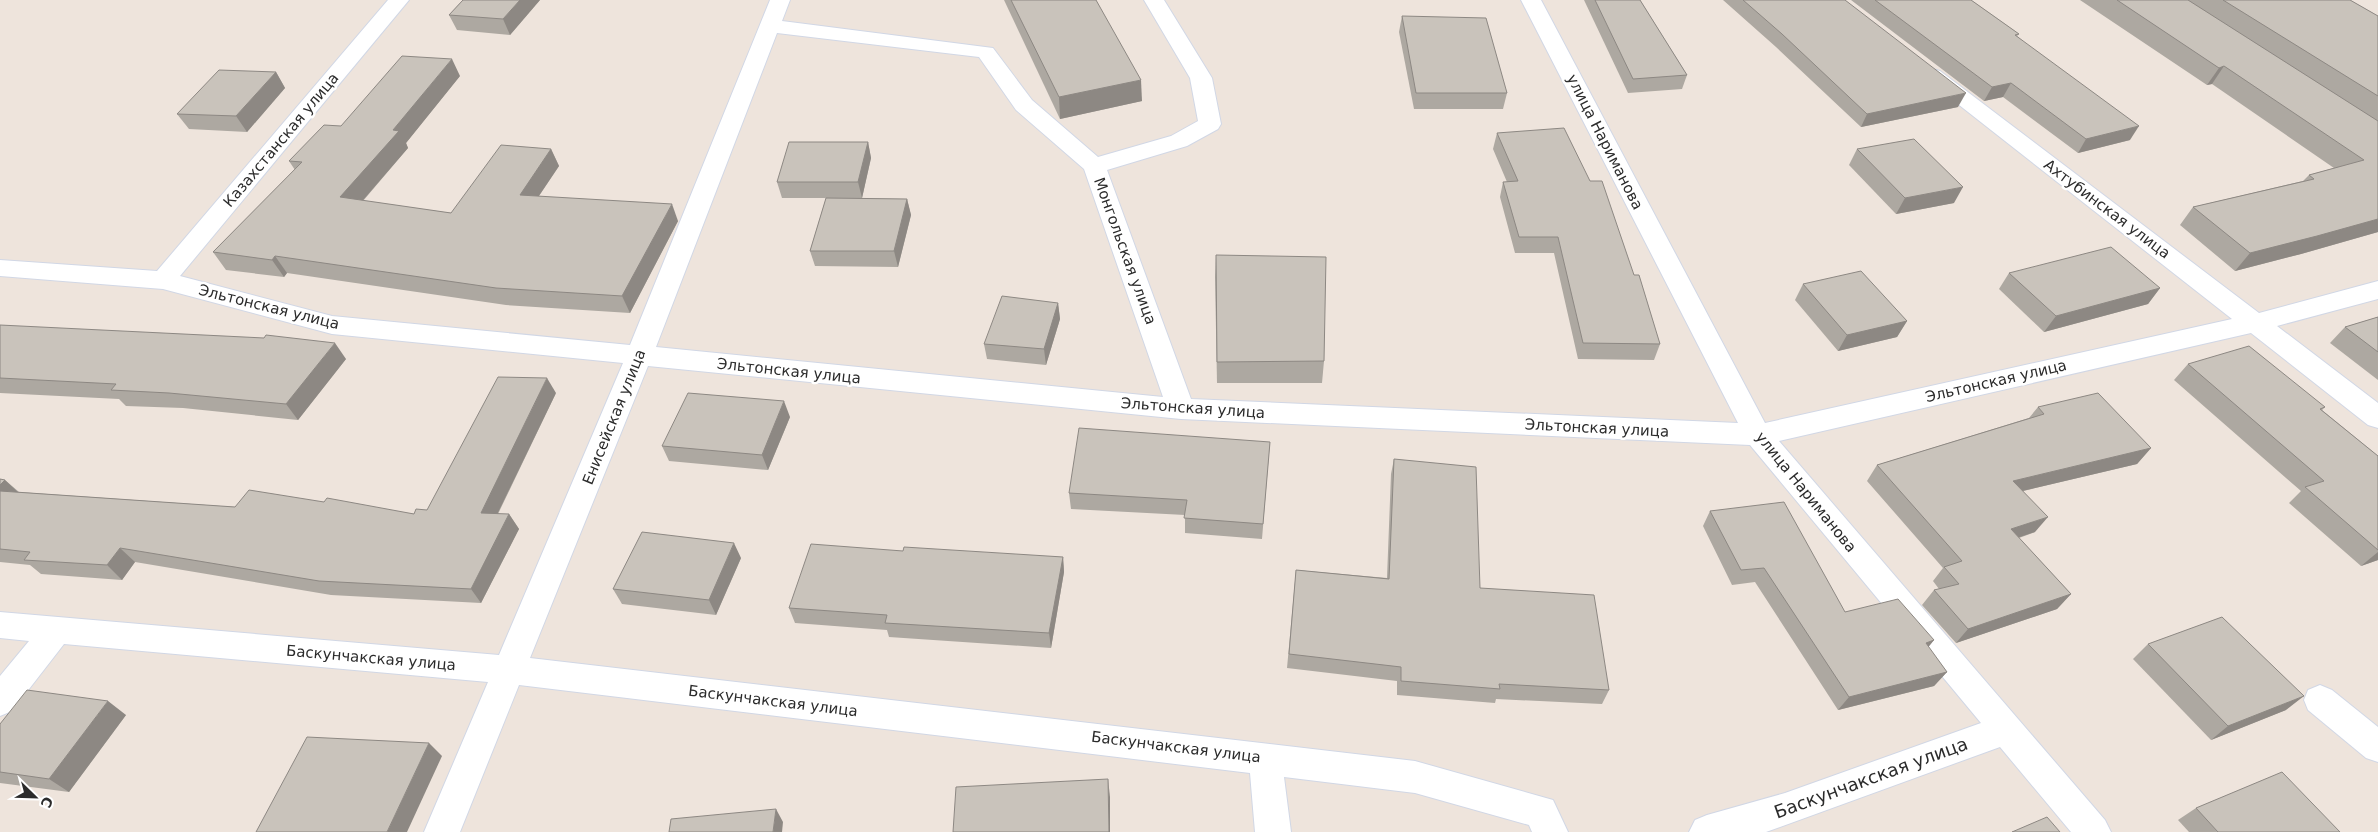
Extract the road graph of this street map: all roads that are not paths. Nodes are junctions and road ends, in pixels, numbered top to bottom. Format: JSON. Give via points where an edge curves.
{"nodes":[{"id":1,"x":399,"y":0,"type":"edge"},
{"id":2,"x":780,"y":0,"type":"edge"},
{"id":3,"x":1154,"y":0,"type":"edge"},
{"id":4,"x":1532,"y":0,"type":"edge"},
{"id":5,"x":769,"y":26,"type":"junction"},
{"id":6,"x":1913,"y":60,"type":"edge"},
{"id":7,"x":1094,"y":166,"type":"junction"},
{"id":8,"x":0,"y":268,"type":"edge"},
{"id":9,"x":163,"y":280,"type":"junction"},
{"id":10,"x":2378,"y":290,"type":"edge"},
{"id":11,"x":2256,"y":323,"type":"junction"},
{"id":12,"x":639,"y":356,"type":"junction"},
{"id":13,"x":1181,"y":409,"type":"junction"},
{"id":14,"x":2378,"y":418,"type":"edge"},
{"id":15,"x":1758,"y":435,"type":"junction"},
{"id":16,"x":0,"y":625,"type":"edge"},
{"id":17,"x":56,"y":631,"type":"junction"},
{"id":18,"x":511,"y":670,"type":"junction"},
{"id":19,"x":2320,"y":700,"type":"dead end"},
{"id":20,"x":0,"y":701,"type":"edge"},
{"id":21,"x":2005,"y":730,"type":"junction"},
{"id":22,"x":2378,"y":747,"type":"edge"},
{"id":23,"x":1265,"y":758,"type":"junction"},
{"id":24,"x":1545,"y":822,"type":"edge"},
{"id":25,"x":442,"y":832,"type":"edge"},
{"id":26,"x":1273,"y":832,"type":"edge"},
{"id":27,"x":1708,"y":832,"type":"edge"},
{"id":28,"x":2093,"y":832,"type":"edge"}],
"edges":[{"from":1,"to":9,"type":"street","name":"Казахстанская улица"},
{"from":2,"to":5,"type":"street","name":"Енисейская улица"},
{"from":3,"to":7,"type":"street","via":[[1201,78],[1210,124],[1179,141]]},
{"from":4,"to":15,"type":"street","name":"улица Нариманова"},
{"from":5,"to":7,"type":"street","name":"Монгольская улица","via":[[986,52],[1024,105]]},
{"from":5,"to":12,"type":"street","name":"Енисейская улица"},
{"from":6,"to":11,"type":"street","name":"Ахтубинская улица"},
{"from":7,"to":13,"type":"street","name":"Монгольская улица"},
{"from":8,"to":9,"type":"street","name":"Эльтонская улица"},
{"from":9,"to":12,"type":"street","name":"Эльтонская улица","via":[[332,325]]},
{"from":10,"to":11,"type":"street","name":"Эльтонская улица"},
{"from":11,"to":14,"type":"street","name":"Ахтубинская улица"},
{"from":11,"to":15,"type":"street","name":"Эльтонская улица"},
{"from":12,"to":13,"type":"street","name":"Эльтонская улица"},
{"from":12,"to":18,"type":"street","name":"Енисейская улица"},
{"from":13,"to":15,"type":"street","name":"Эльтонская улица"},
{"from":15,"to":21,"type":"street","name":"улица Нариманова"},
{"from":16,"to":17,"type":"street","name":"Баскунчакская улица"},
{"from":17,"to":18,"type":"street","name":"Баскунчакская улица"},
{"from":17,"to":20,"type":"street"},
{"from":18,"to":23,"type":"street","name":"Баскунчакская улица"},
{"from":18,"to":25,"type":"street","name":"Енисейская улица"},
{"from":19,"to":22,"type":"street"},
{"from":21,"to":27,"type":"street","name":"Баскунчакская улица","via":[[1785,810]]},
{"from":21,"to":28,"type":"street","name":"улица Нариманова"},
{"from":23,"to":24,"type":"street","name":"Баскунчакская улица","via":[[1415,777]]},
{"from":23,"to":26,"type":"street"}]}
